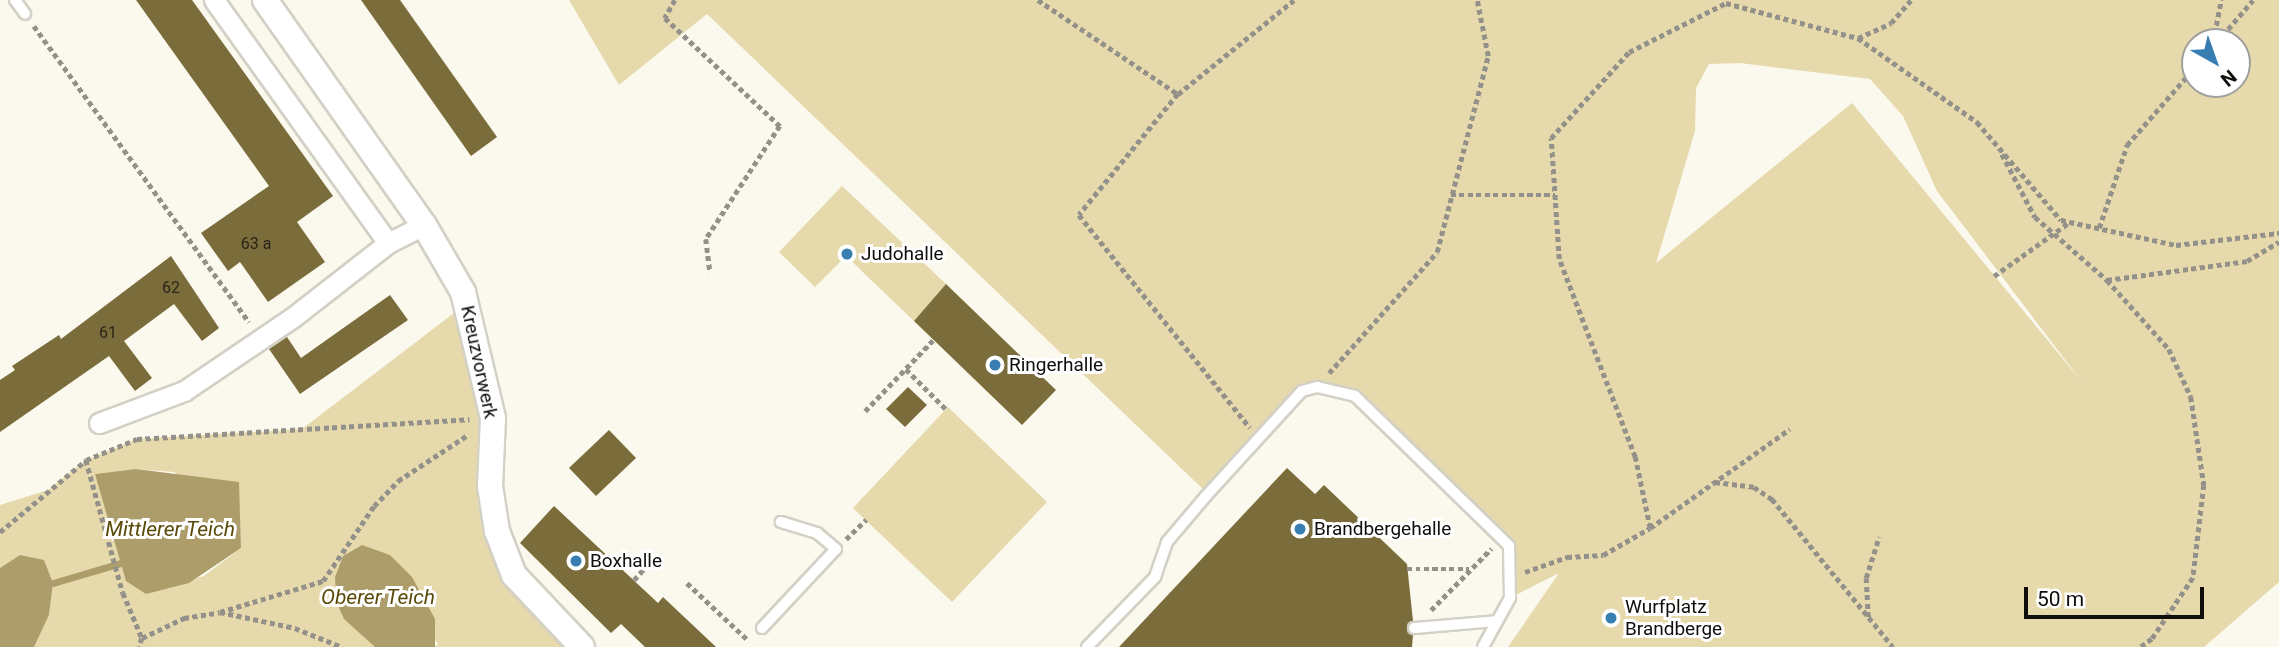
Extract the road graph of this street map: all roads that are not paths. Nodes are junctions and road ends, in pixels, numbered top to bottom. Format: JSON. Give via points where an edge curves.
{"nodes":[{"id":1,"x":15,"y":0,"type":"edge"},
{"id":2,"x":214,"y":0,"type":"edge"},
{"id":3,"x":265,"y":0,"type":"edge"},
{"id":4,"x":25,"y":14,"type":"road end"},
{"id":5,"x":424,"y":225,"type":"junction"},
{"id":6,"x":388,"y":243,"type":"junction"},
{"id":7,"x":99,"y":423,"type":"dead end"},
{"id":8,"x":781,"y":522,"type":"dead end"},
{"id":9,"x":1497,"y":621,"type":"junction"},
{"id":10,"x":762,"y":628,"type":"dead end"},
{"id":11,"x":1414,"y":628,"type":"road end"},
{"id":12,"x":582,"y":647,"type":"edge"},
{"id":13,"x":1087,"y":647,"type":"edge"},
{"id":14,"x":1483,"y":647,"type":"edge"}],
"edges":[{"from":1,"to":4,"type":"lane"},
{"from":2,"to":6,"type":"street"},
{"from":3,"to":5,"type":"street","name":"Kreuzvorwerk"},
{"from":5,"to":6,"type":"street"},
{"from":5,"to":12,"type":"street","name":"Kreuzvorwerk","via":[[463,292],[493,428],[494,509],[514,575]]},
{"from":6,"to":7,"type":"street","via":[[292,318],[184,391]]},
{"from":8,"to":10,"type":"lane","via":[[817,533],[836,548]]},
{"from":9,"to":11,"type":"lane"},
{"from":9,"to":13,"type":"lane","via":[[1510,598],[1509,546],[1355,396],[1317,387],[1302,391],[1167,542],[1155,577]]},
{"from":9,"to":14,"type":"lane"}]}
